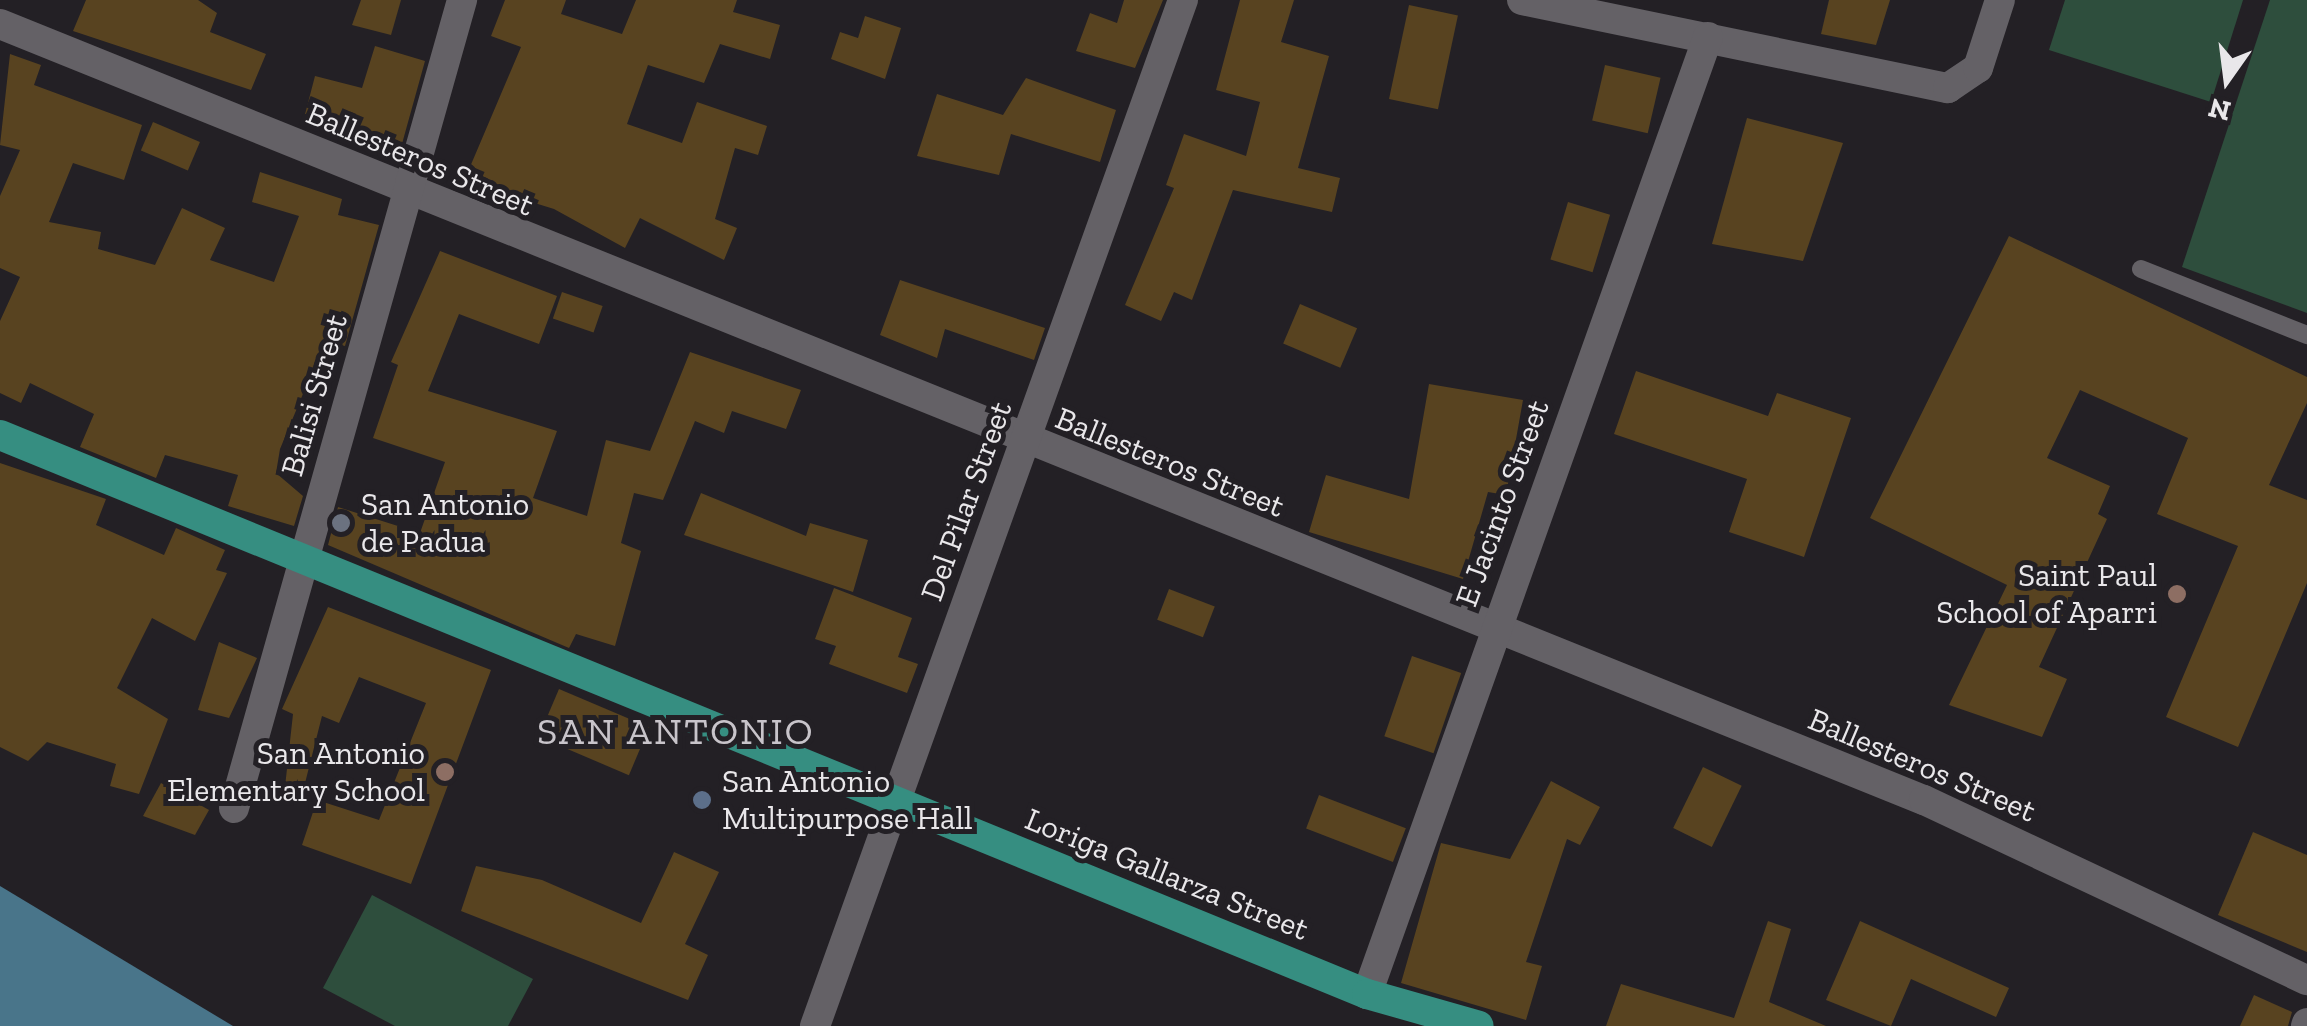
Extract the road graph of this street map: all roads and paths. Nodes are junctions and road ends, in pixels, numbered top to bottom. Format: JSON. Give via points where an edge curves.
{"nodes":[{"id":1,"x":462,"y":0,"type":"edge"},
{"id":2,"x":1183,"y":0,"type":"edge"},
{"id":3,"x":1522,"y":0,"type":"edge"},
{"id":4,"x":2000,"y":0,"type":"edge"},
{"id":5,"x":0,"y":24,"type":"edge"},
{"id":6,"x":1708,"y":37,"type":"junction"},
{"id":7,"x":408,"y":190,"type":"junction"},
{"id":8,"x":2141,"y":269,"type":"dead end"},
{"id":9,"x":2307,"y":335,"type":"edge"},
{"id":10,"x":0,"y":435,"type":"edge"},
{"id":11,"x":1024,"y":442,"type":"junction"},
{"id":12,"x":305,"y":556,"type":"junction"},
{"id":13,"x":1494,"y":629,"type":"junction"},
{"id":14,"x":896,"y":801,"type":"junction"},
{"id":15,"x":234,"y":808,"type":"dead end"},
{"id":16,"x":2307,"y":980,"type":"edge"},
{"id":17,"x":1367,"y":994,"type":"junction"},
{"id":18,"x":815,"y":1026,"type":"edge"},
{"id":19,"x":1478,"y":1026,"type":"edge"}],
"edges":[{"from":1,"to":7,"type":"street","name":"Balisi Street"},
{"from":2,"to":11,"type":"street","name":"Del Pilar Street"},
{"from":3,"to":6,"type":"street"},
{"from":4,"to":6,"type":"street","via":[[1978,68],[1966,84],[1924,88]]},
{"from":5,"to":7,"type":"street","name":"Ballesteros Street"},
{"from":6,"to":13,"type":"street","name":"E Jacinto Street"},
{"from":7,"to":11,"type":"street","name":"Ballesteros Street"},
{"from":7,"to":12,"type":"street","name":"Balisi Street"},
{"from":8,"to":9,"type":"lane"},
{"from":10,"to":12,"type":"main road","name":"Loriga Gallarza Street"},
{"from":11,"to":13,"type":"street","name":"Ballesteros Street"},
{"from":11,"to":14,"type":"street","name":"Del Pilar Street"},
{"from":12,"to":14,"type":"main road","name":"Loriga Gallarza Street"},
{"from":12,"to":15,"type":"street","name":"Balisi Street"},
{"from":13,"to":16,"type":"street","name":"Ballesteros Street","via":[[1924,800]]},
{"from":13,"to":17,"type":"street","name":"E Jacinto Street"},
{"from":14,"to":17,"type":"main road","name":"Loriga Gallarza Street"},
{"from":14,"to":18,"type":"street","name":"Del Pilar Street"},
{"from":17,"to":19,"type":"main road","name":"Loriga Gallarza Street"}]}
